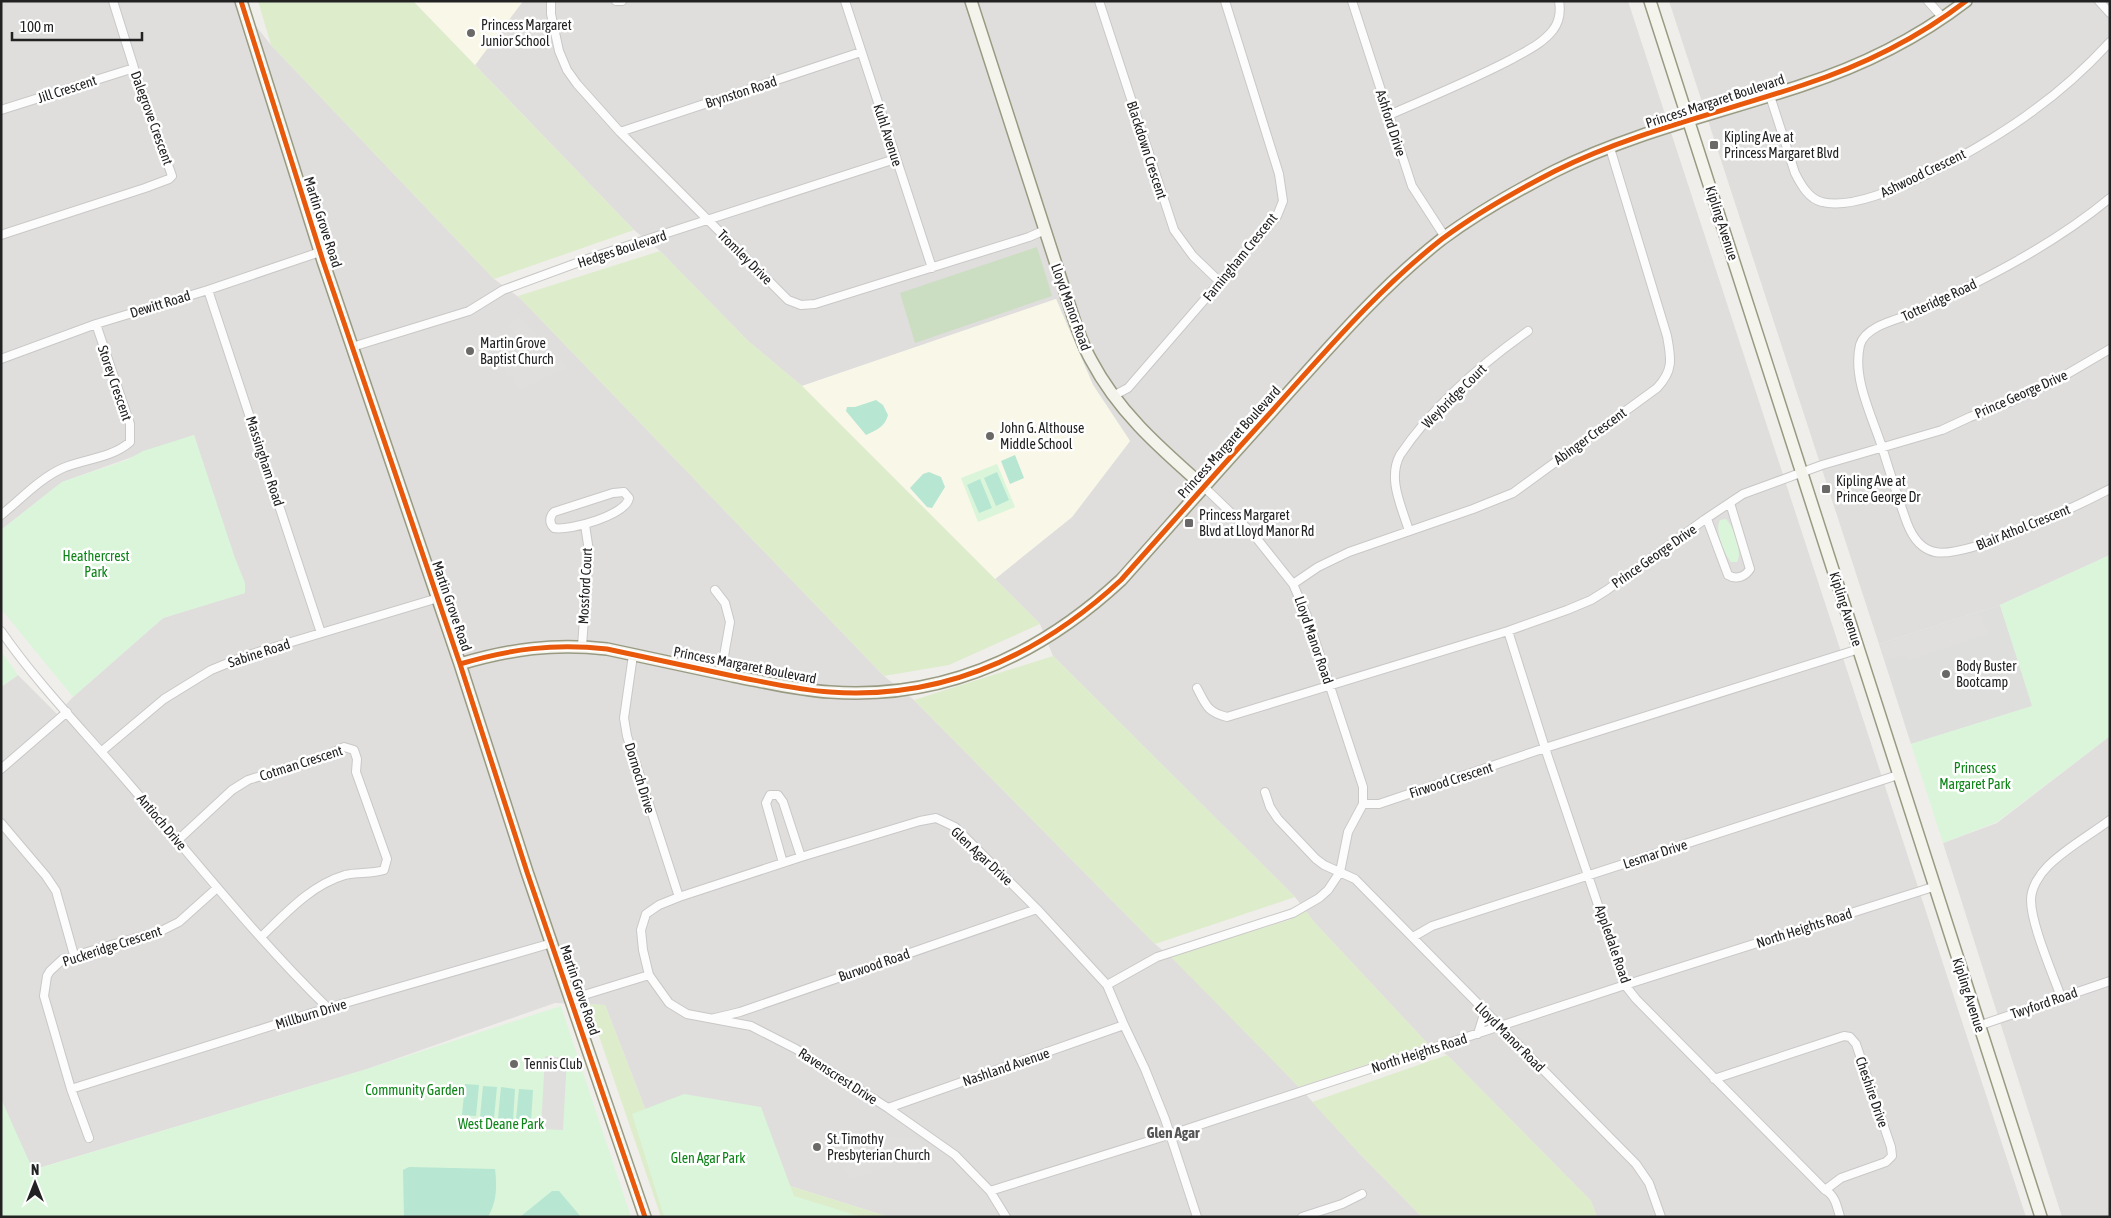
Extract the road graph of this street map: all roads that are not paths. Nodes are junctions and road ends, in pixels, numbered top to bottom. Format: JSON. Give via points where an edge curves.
{"nodes":[{"id":1,"x":113,"y":1,"type":"edge"},
{"id":2,"x":241,"y":1,"type":"edge"},
{"id":3,"x":551,"y":1,"type":"edge"},
{"id":4,"x":616,"y":1,"type":"edge"},
{"id":5,"x":622,"y":1,"type":"edge"},
{"id":6,"x":845,"y":1,"type":"edge"},
{"id":7,"x":971,"y":1,"type":"edge"},
{"id":8,"x":1100,"y":1,"type":"edge"},
{"id":9,"x":1225,"y":1,"type":"edge"},
{"id":10,"x":1352,"y":1,"type":"edge"},
{"id":11,"x":1559,"y":1,"type":"edge"},
{"id":12,"x":1650,"y":1,"type":"edge"},
{"id":13,"x":1928,"y":1,"type":"edge"},
{"id":14,"x":1966,"y":1,"type":"edge"},
{"id":15,"x":2099,"y":1,"type":"edge"},
{"id":16,"x":2110,"y":13,"type":"edge"},
{"id":17,"x":1942,"y":18,"type":"junction"},
{"id":18,"x":2110,"y":42,"type":"edge"},
{"id":19,"x":861,"y":52,"type":"junction"},
{"id":20,"x":134,"y":68,"type":"junction"},
{"id":21,"x":1770,"y":96,"type":"junction"},
{"id":22,"x":1,"y":110,"type":"edge"},
{"id":23,"x":1389,"y":115,"type":"junction"},
{"id":24,"x":1689,"y":121,"type":"junction"},
{"id":25,"x":620,"y":132,"type":"junction"},
{"id":26,"x":1610,"y":148,"type":"junction"},
{"id":27,"x":895,"y":159,"type":"junction"},
{"id":28,"x":2110,"y":198,"type":"edge"},
{"id":29,"x":707,"y":219,"type":"junction"},
{"id":30,"x":1045,"y":230,"type":"junction"},
{"id":31,"x":1,"y":235,"type":"edge"},
{"id":32,"x":1445,"y":237,"type":"junction"},
{"id":33,"x":320,"y":252,"type":"junction"},
{"id":34,"x":932,"y":268,"type":"junction"},
{"id":35,"x":1221,"y":283,"type":"junction"},
{"id":36,"x":208,"y":290,"type":"junction"},
{"id":37,"x":96,"y":324,"type":"junction"},
{"id":38,"x":1528,"y":331,"type":"dead end"},
{"id":39,"x":352,"y":347,"type":"junction"},
{"id":40,"x":2110,"y":349,"type":"edge"},
{"id":41,"x":1,"y":358,"type":"edge"},
{"id":42,"x":1113,"y":396,"type":"junction"},
{"id":43,"x":1882,"y":448,"type":"junction"},
{"id":44,"x":1802,"y":473,"type":"junction"},
{"id":45,"x":1204,"y":488,"type":"junction"},
{"id":46,"x":2110,"y":489,"type":"edge"},
{"id":47,"x":1730,"y":503,"type":"junction"},
{"id":48,"x":1,"y":515,"type":"edge"},
{"id":49,"x":1707,"y":518,"type":"junction"},
{"id":50,"x":585,"y":525,"type":"junction"},
{"id":51,"x":1409,"y":530,"type":"junction"},
{"id":52,"x":1293,"y":584,"type":"junction"},
{"id":53,"x":715,"y":590,"type":"dead end"},
{"id":54,"x":438,"y":598,"type":"junction"},
{"id":55,"x":1508,"y":631,"type":"junction"},
{"id":56,"x":1,"y":632,"type":"edge"},
{"id":57,"x":321,"y":633,"type":"junction"},
{"id":58,"x":582,"y":646,"type":"junction"},
{"id":59,"x":1859,"y":649,"type":"junction"},
{"id":60,"x":633,"y":655,"type":"junction"},
{"id":61,"x":460,"y":664,"type":"junction"},
{"id":62,"x":722,"y":673,"type":"junction"},
{"id":63,"x":1329,"y":685,"type":"junction"},
{"id":64,"x":1197,"y":688,"type":"dead end"},
{"id":65,"x":67,"y":712,"type":"junction"},
{"id":66,"x":1545,"y":748,"type":"junction"},
{"id":67,"x":102,"y":751,"type":"junction"},
{"id":68,"x":1,"y":769,"type":"edge"},
{"id":69,"x":1898,"y":775,"type":"junction"},
{"id":70,"x":1265,"y":792,"type":"dead end"},
{"id":71,"x":1363,"y":804,"type":"junction"},
{"id":72,"x":2110,"y":820,"type":"edge"},
{"id":73,"x":1,"y":823,"type":"edge"},
{"id":74,"x":178,"y":840,"type":"junction"},
{"id":75,"x":801,"y":857,"type":"junction"},
{"id":76,"x":783,"y":863,"type":"junction"},
{"id":77,"x":1340,"y":872,"type":"junction"},
{"id":78,"x":1589,"y":875,"type":"junction"},
{"id":79,"x":1933,"y":887,"type":"junction"},
{"id":80,"x":217,"y":888,"type":"junction"},
{"id":81,"x":678,"y":897,"type":"junction"},
{"id":82,"x":1037,"y":909,"type":"junction"},
{"id":83,"x":261,"y":936,"type":"junction"},
{"id":84,"x":1413,"y":937,"type":"junction"},
{"id":85,"x":552,"y":943,"type":"junction"},
{"id":86,"x":74,"y":956,"type":"junction"},
{"id":87,"x":648,"y":975,"type":"junction"},
{"id":88,"x":2110,"y":981,"type":"edge"},
{"id":89,"x":1107,"y":985,"type":"junction"},
{"id":90,"x":1625,"y":985,"type":"junction"},
{"id":91,"x":2061,"y":997,"type":"junction"},
{"id":92,"x":571,"y":999,"type":"junction"},
{"id":93,"x":328,"y":1008,"type":"junction"},
{"id":94,"x":1485,"y":1011,"type":"junction"},
{"id":95,"x":711,"y":1019,"type":"junction"},
{"id":96,"x":1124,"y":1025,"type":"junction"},
{"id":97,"x":1500,"y":1026,"type":"junction"},
{"id":98,"x":1978,"y":1026,"type":"junction"},
{"id":99,"x":1478,"y":1034,"type":"junction"},
{"id":100,"x":1714,"y":1079,"type":"junction"},
{"id":101,"x":71,"y":1089,"type":"junction"},
{"id":102,"x":888,"y":1108,"type":"junction"},
{"id":103,"x":1171,"y":1134,"type":"junction"},
{"id":104,"x":89,"y":1138,"type":"dead end"},
{"id":105,"x":1825,"y":1190,"type":"junction"},
{"id":106,"x":990,"y":1191,"type":"junction"},
{"id":107,"x":1362,"y":1194,"type":"dead end"},
{"id":108,"x":645,"y":1217,"type":"edge"},
{"id":109,"x":1006,"y":1217,"type":"edge"},
{"id":110,"x":1197,"y":1217,"type":"edge"},
{"id":111,"x":1302,"y":1217,"type":"edge"},
{"id":112,"x":1660,"y":1217,"type":"edge"},
{"id":113,"x":1840,"y":1217,"type":"edge"},
{"id":114,"x":2041,"y":1217,"type":"edge"}],
"edges":[{"from":1,"to":20,"type":"street","name":"Dalegrove Crescent"},
{"from":2,"to":33,"type":"main road","name":"Martin Grove Road"},
{"from":3,"to":25,"type":"street","name":"Tromley Drive","via":[[559,51],[567,70]]},
{"from":4,"to":5,"type":"street"},
{"from":6,"to":19,"type":"street","name":"Kuhl Avenue"},
{"from":7,"to":30,"type":"main road","name":"Lloyd Manor Road"},
{"from":8,"to":35,"type":"street","name":"Blackdown Crescent","via":[[1174,230],[1193,256]]},
{"from":9,"to":35,"type":"street","name":"Farningham Crescent","via":[[1283,200],[1273,220]]},
{"from":10,"to":23,"type":"street","name":"Ashford Drive"},
{"from":11,"to":23,"type":"street","via":[[1557,25],[1534,46],[1492,70]]},
{"from":12,"to":24,"type":"main road","name":"Kipling Avenue"},
{"from":13,"to":17,"type":"street"},
{"from":14,"to":17,"type":"main road","name":"Princess Margaret Boulevard"},
{"from":15,"to":16,"type":"street"},
{"from":17,"to":21,"type":"main road","name":"Princess Margaret Boulevard","via":[[1871,58]]},
{"from":18,"to":21,"type":"street","name":"Ashwood Crescent","via":[[2055,94],[1995,136],[1894,188],[1843,204],[1812,198],[1800,182],[1794,173]]},
{"from":19,"to":25,"type":"street","name":"Brynston Road"},
{"from":19,"to":27,"type":"street","name":"Kuhl Avenue"},
{"from":20,"to":22,"type":"street","name":"Jill Crescent"},
{"from":20,"to":31,"type":"street","name":"Dalegrove Crescent","via":[[172,176],[145,188]]},
{"from":21,"to":24,"type":"main road","name":"Princess Margaret Boulevard"},
{"from":23,"to":32,"type":"street","name":"Ashford Drive","via":[[1412,186]]},
{"from":24,"to":26,"type":"main road","name":"Princess Margaret Boulevard"},
{"from":24,"to":44,"type":"main road","name":"Kipling Avenue"},
{"from":25,"to":29,"type":"street","name":"Tromley Drive"},
{"from":26,"to":32,"type":"main road","name":"Princess Margaret Boulevard","via":[[1533,183]]},
{"from":26,"to":51,"type":"street","name":"Abinger Crescent","via":[[1667,336],[1671,355],[1665,379],[1513,493]]},
{"from":27,"to":29,"type":"street","name":"Hedges Boulevard"},
{"from":27,"to":34,"type":"street","name":"Kuhl Avenue"},
{"from":28,"to":43,"type":"street","name":"Totteridge Road","via":[[2082,221],[2023,258],[1867,333],[1860,342],[1859,373]]},
{"from":29,"to":34,"type":"street","name":"Tromley Drive","via":[[788,300],[801,305],[815,304]]},
{"from":29,"to":39,"type":"street","name":"Hedges Boulevard","via":[[503,290],[469,311]]},
{"from":30,"to":34,"type":"street","name":"Tromley Drive"},
{"from":30,"to":42,"type":"main road","name":"Lloyd Manor Road","via":[[1081,340]]},
{"from":32,"to":45,"type":"main road","name":"Princess Margaret Boulevard","via":[[1347,327]]},
{"from":33,"to":36,"type":"street","name":"Dewitt Road"},
{"from":33,"to":39,"type":"main road","name":"Martin Grove Road"},
{"from":35,"to":42,"type":"street","name":"Farningham Crescent","via":[[1128,388]]},
{"from":36,"to":37,"type":"street","name":"Dewitt Road"},
{"from":36,"to":57,"type":"street","name":"Massingham Road"},
{"from":37,"to":41,"type":"street","name":"Dewitt Road"},
{"from":37,"to":48,"type":"street","name":"Storey Crescent","via":[[130,424],[130,442],[114,452],[56,472]]},
{"from":38,"to":51,"type":"street","name":"Weybridge Court","via":[[1484,364],[1440,406],[1400,456],[1396,464],[1396,487]]},
{"from":39,"to":54,"type":"main road","name":"Martin Grove Road"},
{"from":40,"to":43,"type":"street","name":"Prince George Drive","via":[[2057,380],[2010,402],[1942,430]]},
{"from":42,"to":45,"type":"main road","name":"Lloyd Manor Road","via":[[1142,432]]},
{"from":43,"to":44,"type":"street","name":"Prince George Drive"},
{"from":43,"to":46,"type":"street","name":"Blair Athol Crescent","via":[[1912,535],[1918,543],[1935,552],[1956,552],[1991,542]]},
{"from":44,"to":47,"type":"street","name":"Prince George Drive","via":[[1743,494]]},
{"from":44,"to":59,"type":"main road","name":"Kipling Avenue"},
{"from":45,"to":52,"type":"street","name":"Lloyd Manor Road","via":[[1254,535]]},
{"from":45,"to":62,"type":"main road","name":"Princess Margaret Boulevard","via":[[1099,600],[1056,633],[982,669],[929,685],[851,693],[792,688]]},
{"from":47,"to":49,"type":"street","name":"Prince George Drive"},
{"from":47,"to":49,"type":"street","via":[[1750,569],[1745,575],[1738,578],[1728,575]]},
{"from":49,"to":55,"type":"street","name":"Prince George Drive","via":[[1591,600]]},
{"from":50,"to":50,"type":"street","name":"Mossford Court","via":[[626,505],[628,496],[624,492],[612,493],[554,512],[550,517],[554,528]]},
{"from":50,"to":58,"type":"street","name":"Mossford Court","via":[[589,551]]},
{"from":51,"to":52,"type":"street","name":"Abinger Crescent","via":[[1334,558]]},
{"from":52,"to":63,"type":"street","name":"Lloyd Manor Road"},
{"from":53,"to":62,"type":"street","via":[[725,603],[730,622]]},
{"from":54,"to":57,"type":"street","name":"Sabine Road"},
{"from":54,"to":61,"type":"main road","name":"Martin Grove Road"},
{"from":55,"to":63,"type":"street","name":"Prince George Drive"},
{"from":55,"to":66,"type":"street","name":"Appledale Road"},
{"from":56,"to":65,"type":"street","name":"Antioch Drive"},
{"from":57,"to":67,"type":"street","name":"Sabine Road","via":[[235,660],[199,676],[164,699]]},
{"from":58,"to":60,"type":"main road","name":"Princess Margaret Boulevard"},
{"from":58,"to":61,"type":"main road","name":"Princess Margaret Boulevard","via":[[528,648]]},
{"from":59,"to":66,"type":"street","name":"Firwood Crescent"},
{"from":59,"to":69,"type":"main road","name":"Kipling Avenue"},
{"from":60,"to":62,"type":"main road","name":"Princess Margaret Boulevard"},
{"from":60,"to":81,"type":"street","name":"Dornoch Drive","via":[[624,718],[627,736]]},
{"from":61,"to":85,"type":"main road","name":"Martin Grove Road"},
{"from":63,"to":64,"type":"street","name":"Prince George Drive","via":[[1228,717],[1208,709]]},
{"from":63,"to":71,"type":"street","name":"Lloyd Manor Road","via":[[1363,788]]},
{"from":65,"to":67,"type":"street","name":"Antioch Drive"},
{"from":65,"to":68,"type":"street"},
{"from":66,"to":71,"type":"street","name":"Firwood Crescent","via":[[1379,804]]},
{"from":66,"to":78,"type":"street","name":"Appledale Road"},
{"from":67,"to":74,"type":"street","name":"Antioch Drive"},
{"from":69,"to":78,"type":"street","name":"Lesmar Drive"},
{"from":69,"to":79,"type":"main road","name":"Kipling Avenue"},
{"from":70,"to":77,"type":"street","name":"Lloyd Manor Road","via":[[1278,819],[1316,859]]},
{"from":71,"to":77,"type":"street","via":[[1348,832]]},
{"from":72,"to":91,"type":"street","via":[[2048,866],[2033,890],[2031,900],[2035,921]]},
{"from":73,"to":86,"type":"street","via":[[51,882]]},
{"from":74,"to":80,"type":"street","name":"Antioch Drive"},
{"from":74,"to":83,"type":"street","name":"Cotman Crescent","via":[[232,790],[248,780],[326,756],[344,747],[354,750],[356,772],[387,860],[384,870],[355,873],[321,884]]},
{"from":75,"to":76,"type":"street","name":"Glen Agar Drive"},
{"from":75,"to":76,"type":"street","via":[[783,802],[778,795],[770,795],[766,803]]},
{"from":75,"to":82,"type":"street","name":"Glen Agar Drive","via":[[936,818],[955,827]]},
{"from":76,"to":81,"type":"street","name":"Glen Agar Drive"},
{"from":77,"to":84,"type":"street","name":"Lloyd Manor Road","via":[[1355,879]]},
{"from":77,"to":89,"type":"street","via":[[1328,890],[1293,913],[1157,957]]},
{"from":78,"to":84,"type":"street","name":"Lesmar Drive","via":[[1432,926]]},
{"from":78,"to":90,"type":"street","name":"Appledale Road"},
{"from":79,"to":90,"type":"street","name":"North Heights Road"},
{"from":79,"to":98,"type":"main road","name":"Kipling Avenue"},
{"from":80,"to":83,"type":"street","name":"Antioch Drive"},
{"from":80,"to":86,"type":"street","name":"Puckeridge Crescent","via":[[179,922],[163,930]]},
{"from":81,"to":87,"type":"street","name":"Glen Agar Drive","via":[[646,914],[641,930]]},
{"from":82,"to":89,"type":"street","name":"Glen Agar Drive"},
{"from":82,"to":95,"type":"street","name":"Burwood Road","via":[[740,1012]]},
{"from":83,"to":93,"type":"street","name":"Antioch Drive"},
{"from":84,"to":94,"type":"street","name":"Lloyd Manor Road"},
{"from":85,"to":92,"type":"main road","name":"Martin Grove Road"},
{"from":85,"to":93,"type":"street","name":"Millburn Drive"},
{"from":86,"to":101,"type":"street","name":"Puckeridge Crescent","via":[[63,959],[50,971],[44,990]]},
{"from":87,"to":92,"type":"street"},
{"from":87,"to":95,"type":"street","name":"Ravenscrest Drive","via":[[669,1003],[687,1014]]},
{"from":88,"to":91,"type":"street","name":"Twyford Road"},
{"from":89,"to":96,"type":"street","name":"Glen Agar Drive"},
{"from":90,"to":97,"type":"street","name":"North Heights Road"},
{"from":90,"to":100,"type":"street","name":"Appledale Road"},
{"from":91,"to":98,"type":"street","name":"Twyford Road"},
{"from":92,"to":108,"type":"main road","name":"Martin Grove Road"},
{"from":93,"to":101,"type":"street","name":"Millburn Drive"},
{"from":94,"to":97,"type":"street","name":"Lloyd Manor Road"},
{"from":94,"to":99,"type":"street"},
{"from":95,"to":102,"type":"street","name":"Ravenscrest Drive","via":[[751,1026],[796,1049]]},
{"from":96,"to":102,"type":"street","name":"Nashland Avenue"},
{"from":96,"to":103,"type":"street","name":"Glen Agar Drive"},
{"from":97,"to":99,"type":"street","name":"North Heights Road"},
{"from":97,"to":112,"type":"street","name":"Lloyd Manor Road","via":[[1636,1164],[1649,1183]]},
{"from":98,"to":114,"type":"main road","name":"Kipling Avenue"},
{"from":99,"to":103,"type":"street","name":"North Heights Road"},
{"from":100,"to":105,"type":"street","name":"Appledale Road"},
{"from":100,"to":105,"type":"street","name":"Cheshire Drive","via":[[1844,1036],[1850,1037],[1856,1044],[1892,1156],[1886,1162],[1841,1178]]},
{"from":101,"to":104,"type":"street","name":"Puckeridge Crescent"},
{"from":102,"to":106,"type":"street","name":"Ravenscrest Drive","via":[[955,1155]]},
{"from":103,"to":106,"type":"street","name":"North Heights Road"},
{"from":103,"to":110,"type":"street","name":"Glen Agar Drive"},
{"from":105,"to":113,"type":"street","name":"Appledale Road","via":[[1834,1198]]},
{"from":106,"to":109,"type":"street","name":"Ravenscrest Drive"},
{"from":107,"to":111,"type":"street"}]}
